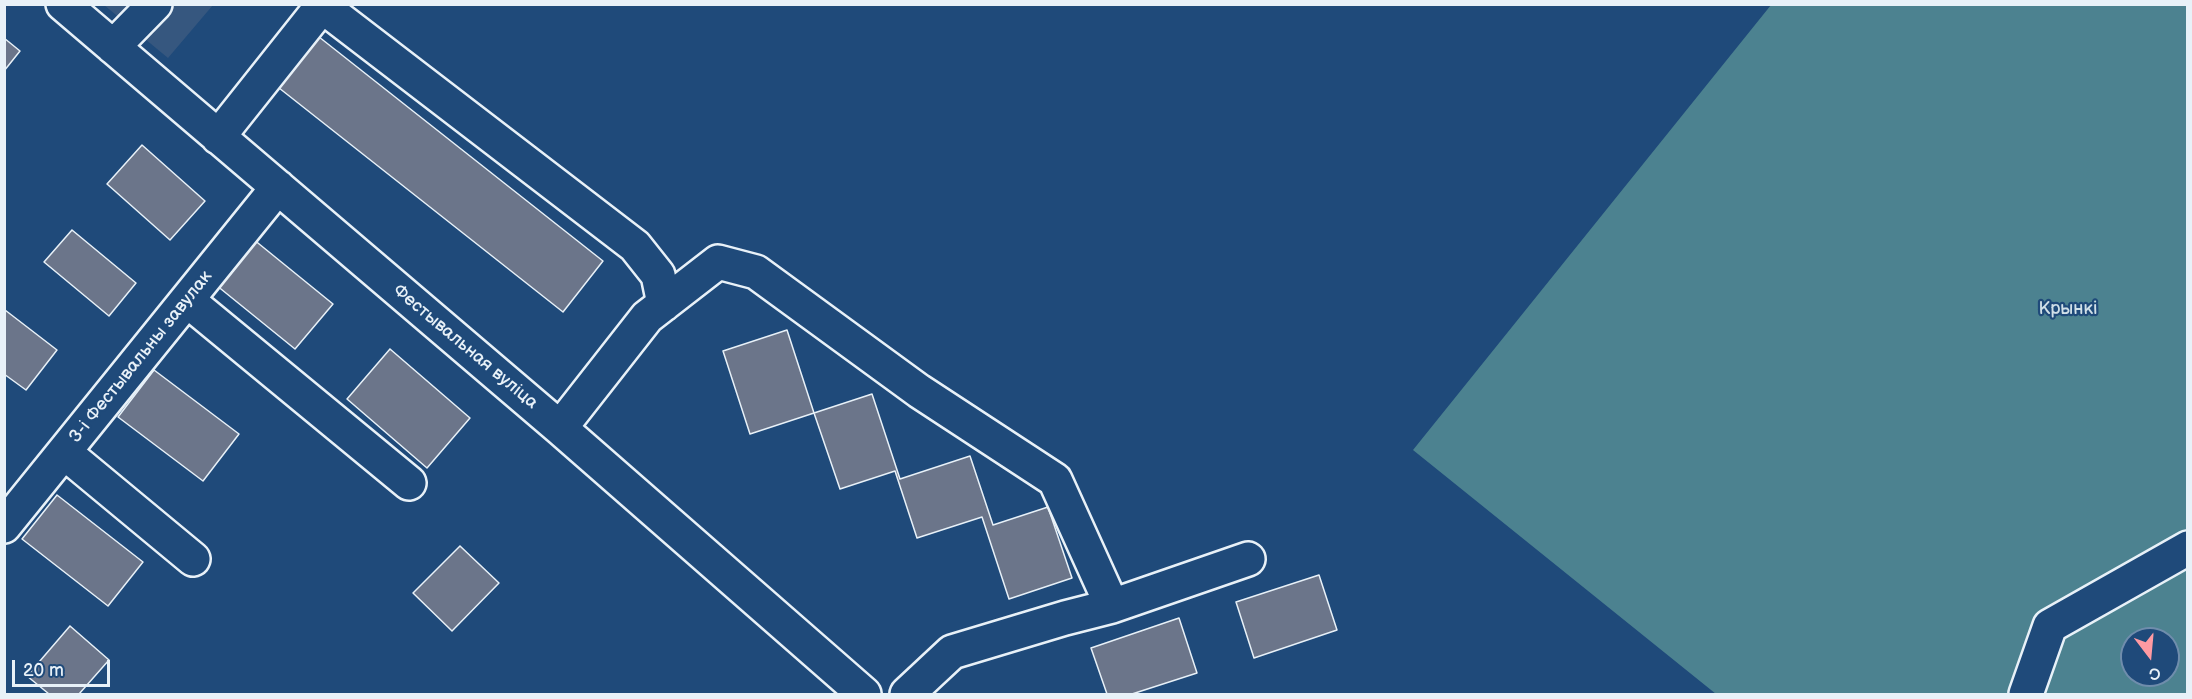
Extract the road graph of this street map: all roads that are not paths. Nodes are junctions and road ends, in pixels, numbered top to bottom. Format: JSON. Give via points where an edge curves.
{"nodes":[{"id":1,"x":63,"y":4,"type":"edge"},
{"id":2,"x":155,"y":4,"type":"edge"},
{"id":3,"x":322,"y":5,"type":"edge"},
{"id":4,"x":113,"y":47,"type":"junction"},
{"id":5,"x":218,"y":137,"type":"junction"},
{"id":6,"x":278,"y":188,"type":"junction"},
{"id":7,"x":186,"y":300,"type":"junction"},
{"id":8,"x":664,"y":304,"type":"junction"},
{"id":9,"x":560,"y":428,"type":"junction"},
{"id":10,"x":64,"y":452,"type":"junction"},
{"id":11,"x":409,"y":483,"type":"dead end"},
{"id":12,"x":4,"y":525,"type":"edge"},
{"id":13,"x":2187,"y":548,"type":"edge"},
{"id":14,"x":193,"y":559,"type":"dead end"},
{"id":15,"x":1248,"y":559,"type":"dead end"},
{"id":16,"x":1112,"y":606,"type":"junction"},
{"id":17,"x":864,"y":694,"type":"edge"},
{"id":18,"x":907,"y":694,"type":"edge"},
{"id":19,"x":2026,"y":694,"type":"edge"}],
"edges":[{"from":1,"to":4,"type":"street","name":"Фестывальная вуліца"},
{"from":2,"to":4,"type":"street"},
{"from":3,"to":5,"type":"street"},
{"from":3,"to":8,"type":"street","via":[[635,246],[658,275]]},
{"from":4,"to":5,"type":"street","name":"Фестывальная вуліца"},
{"from":5,"to":6,"type":"street","name":"Фестывальная вуліца"},
{"from":6,"to":7,"type":"street","name":"3-і Фестывальны завулак"},
{"from":6,"to":9,"type":"street","name":"Фестывальная вуліца"},
{"from":7,"to":10,"type":"street","name":"3-і Фестывальны завулак"},
{"from":7,"to":11,"type":"street"},
{"from":8,"to":9,"type":"street","via":[[647,317]]},
{"from":8,"to":16,"type":"street","via":[[718,262],[756,272],[919,391],[1055,480]]},
{"from":9,"to":17,"type":"street","name":"Фестывальная вуліца"},
{"from":10,"to":12,"type":"street","name":"3-і Фестывальны завулак"},
{"from":10,"to":14,"type":"street"},
{"from":13,"to":19,"type":"street","via":[[2050,626]]},
{"from":15,"to":16,"type":"street"},
{"from":16,"to":18,"type":"street","via":[[952,652]]}]}
